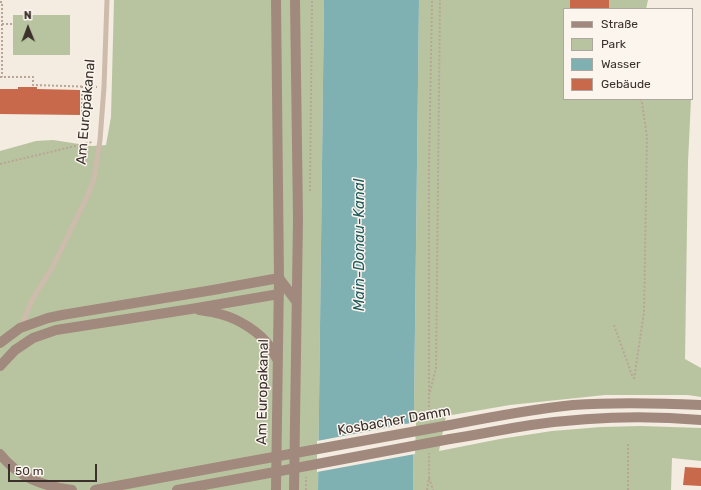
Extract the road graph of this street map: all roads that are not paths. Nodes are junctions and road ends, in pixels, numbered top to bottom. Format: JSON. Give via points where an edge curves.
{"nodes":[{"id":1,"x":107,"y":0,"type":"edge"},
{"id":2,"x":276,"y":0,"type":"edge"},
{"id":3,"x":295,"y":0,"type":"edge"},
{"id":4,"x":297,"y":277,"type":"junction"},
{"id":5,"x":279,"y":278,"type":"junction"},
{"id":6,"x":282,"y":290,"type":"junction"},
{"id":7,"x":296,"y":301,"type":"junction"},
{"id":8,"x":191,"y":309,"type":"junction"},
{"id":9,"x":20,"y":328,"type":"junction"},
{"id":10,"x":0,"y":343,"type":"edge"},
{"id":11,"x":278,"y":361,"type":"junction"},
{"id":12,"x":0,"y":366,"type":"edge"},
{"id":13,"x":701,"y":405,"type":"edge"},
{"id":14,"x":701,"y":420,"type":"edge"},
{"id":15,"x":0,"y":454,"type":"edge"},
{"id":16,"x":72,"y":490,"type":"edge"},
{"id":17,"x":94,"y":490,"type":"edge"},
{"id":18,"x":177,"y":490,"type":"edge"},
{"id":19,"x":276,"y":490,"type":"edge"},
{"id":20,"x":294,"y":490,"type":"edge"}],
"edges":[{"from":1,"to":9,"type":"lane","name":"Am Europakanal","via":[[104,87],[94,179]]},
{"from":2,"to":5,"type":"street","name":"Am Europakanal"},
{"from":3,"to":4,"type":"street"},
{"from":4,"to":6,"type":"street"},
{"from":4,"to":7,"type":"street"},
{"from":5,"to":6,"type":"street","name":"Am Europakanal"},
{"from":5,"to":9,"type":"street","via":[[62,315]]},
{"from":6,"to":7,"type":"street"},
{"from":6,"to":8,"type":"street"},
{"from":6,"to":11,"type":"street","name":"Am Europakanal"},
{"from":7,"to":20,"type":"street"},
{"from":8,"to":11,"type":"street","via":[[220,314],[247,326],[266,342]]},
{"from":8,"to":12,"type":"street","via":[[56,330],[33,338],[15,350]]},
{"from":9,"to":10,"type":"street"},
{"from":11,"to":19,"type":"street","name":"Am Europakanal"},
{"from":13,"to":17,"type":"street","name":"Kosbacher Damm","bridge":true,"via":[[573,405],[514,413]]},
{"from":14,"to":18,"type":"street","name":"Kosbacher Damm","bridge":true,"via":[[590,419],[532,425]]},
{"from":15,"to":16,"type":"street","via":[[25,477]]}]}
